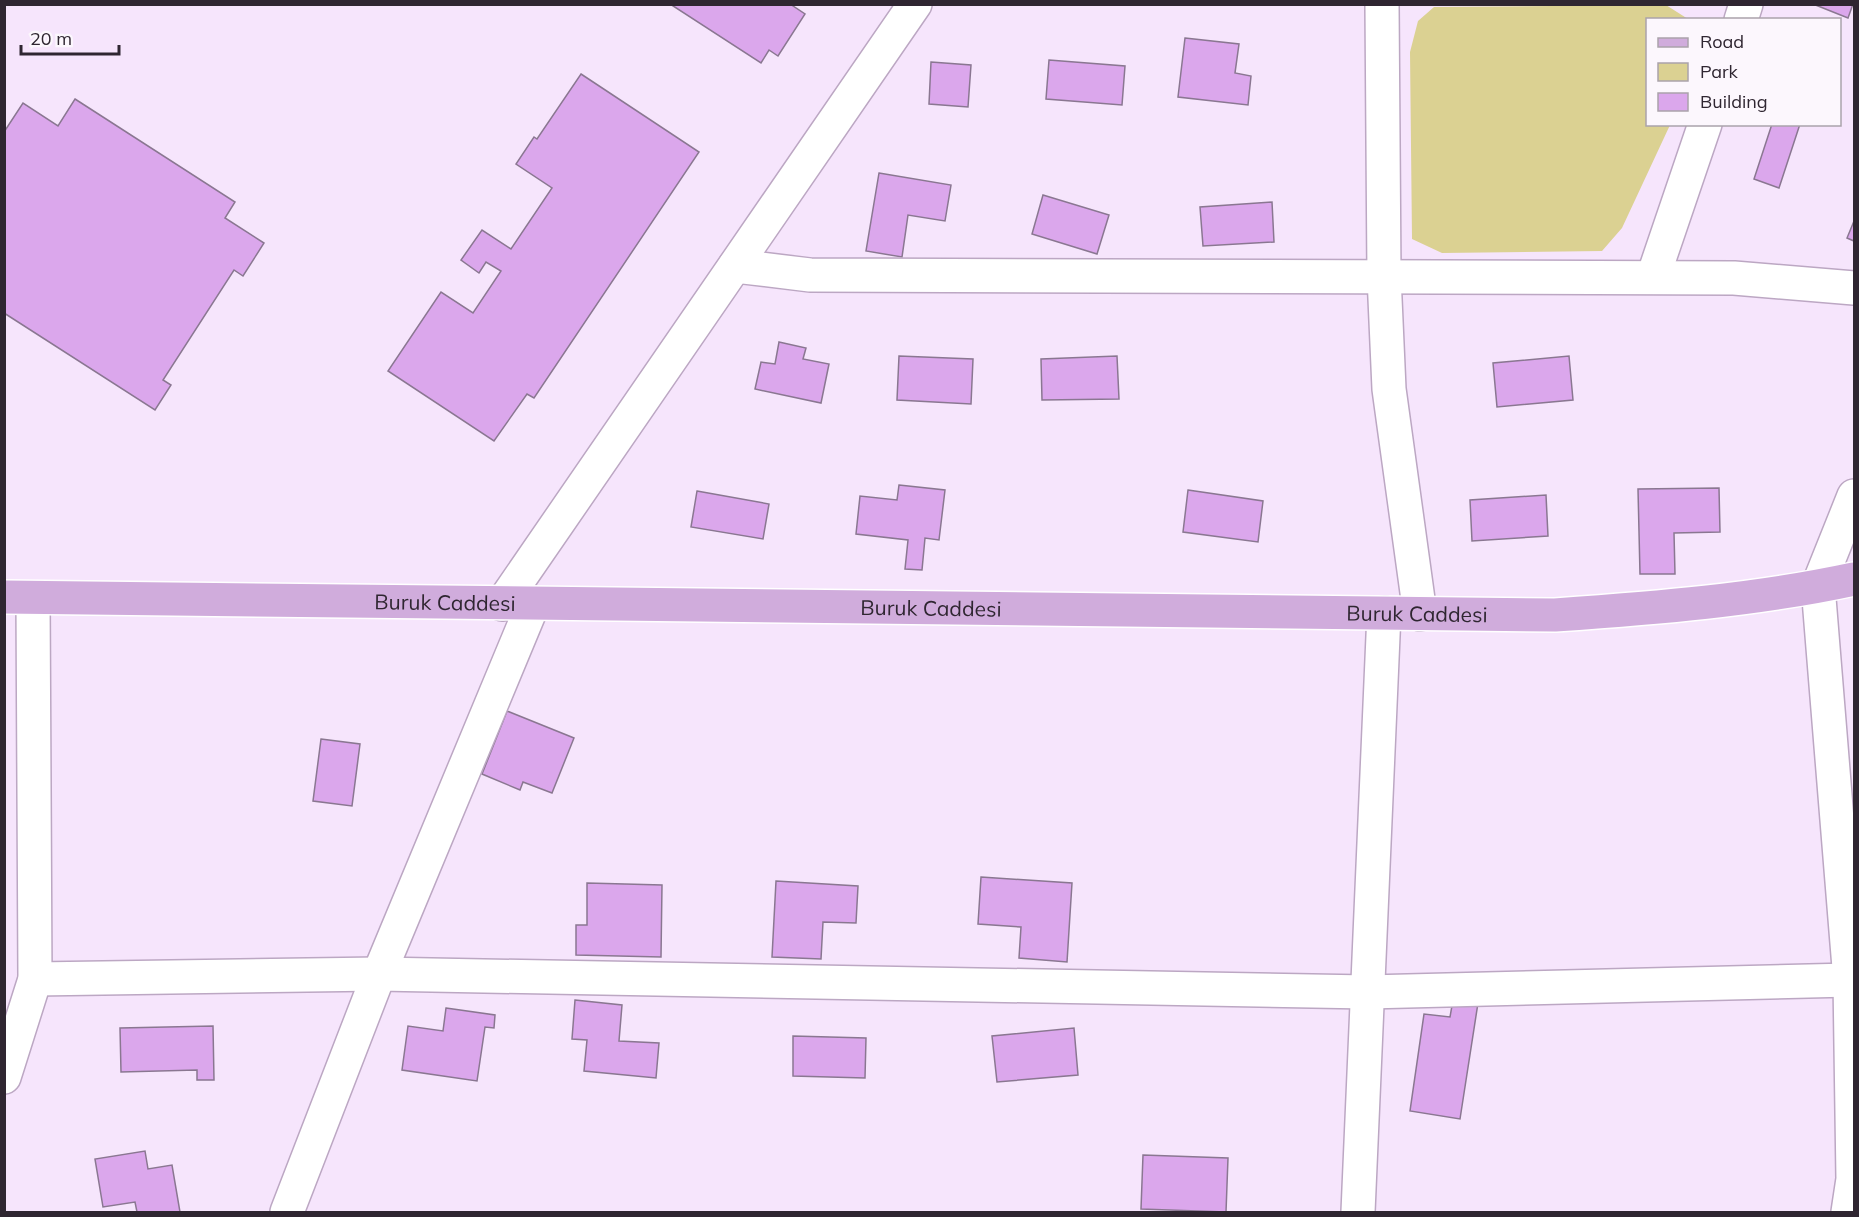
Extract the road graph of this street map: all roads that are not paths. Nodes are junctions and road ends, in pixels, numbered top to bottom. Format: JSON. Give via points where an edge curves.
{"nodes":[{"id":1,"x":915,"y":4,"type":"edge"},
{"id":2,"x":1382,"y":4,"type":"edge"},
{"id":3,"x":1704,"y":126,"type":"edge"},
{"id":4,"x":735,"y":266,"type":"junction"},
{"id":5,"x":1384,"y":276,"type":"junction"},
{"id":6,"x":1653,"y":278,"type":"junction"},
{"id":7,"x":1854,"y":288,"type":"edge"},
{"id":8,"x":1854,"y":496,"type":"edge"},
{"id":9,"x":1854,"y":579,"type":"edge"},
{"id":10,"x":1818,"y":586,"type":"junction"},
{"id":11,"x":19,"y":597,"type":"edge"},
{"id":12,"x":518,"y":604,"type":"junction"},
{"id":13,"x":1384,"y":613,"type":"junction"},
{"id":14,"x":1420,"y":614,"type":"junction"},
{"id":15,"x":379,"y":975,"type":"junction"},
{"id":16,"x":35,"y":979,"type":"junction"},
{"id":17,"x":1850,"y":980,"type":"junction"},
{"id":18,"x":1368,"y":992,"type":"junction"},
{"id":19,"x":4,"y":1077,"type":"edge"},
{"id":20,"x":287,"y":1212,"type":"edge"},
{"id":21,"x":1358,"y":1212,"type":"edge"},
{"id":22,"x":1848,"y":1212,"type":"edge"}],
"edges":[{"from":1,"to":4,"type":"street"},
{"from":2,"to":5,"type":"street"},
{"from":3,"to":6,"type":"street"},
{"from":4,"to":5,"type":"street","via":[[810,275]]},
{"from":4,"to":12,"type":"street"},
{"from":5,"to":6,"type":"street"},
{"from":5,"to":14,"type":"street","via":[[1389,389]]},
{"from":6,"to":7,"type":"street","via":[[1734,278]]},
{"from":8,"to":10,"type":"street"},
{"from":9,"to":10,"type":"main road","name":"Buruk Caddesi"},
{"from":10,"to":14,"type":"main road","name":"Buruk Caddesi","via":[[1687,605],[1556,615]]},
{"from":10,"to":17,"type":"street"},
{"from":11,"to":12,"type":"main road","name":"Buruk Caddesi"},
{"from":11,"to":16,"type":"street"},
{"from":12,"to":13,"type":"main road","name":"Buruk Caddesi"},
{"from":12,"to":15,"type":"street"},
{"from":13,"to":14,"type":"main road","name":"Buruk Caddesi"},
{"from":13,"to":18,"type":"street"},
{"from":15,"to":16,"type":"street"},
{"from":15,"to":18,"type":"street"},
{"from":15,"to":20,"type":"street"},
{"from":16,"to":19,"type":"street"},
{"from":17,"to":18,"type":"street"},
{"from":17,"to":22,"type":"street","via":[[1853,1179]]},
{"from":18,"to":21,"type":"street"}]}
